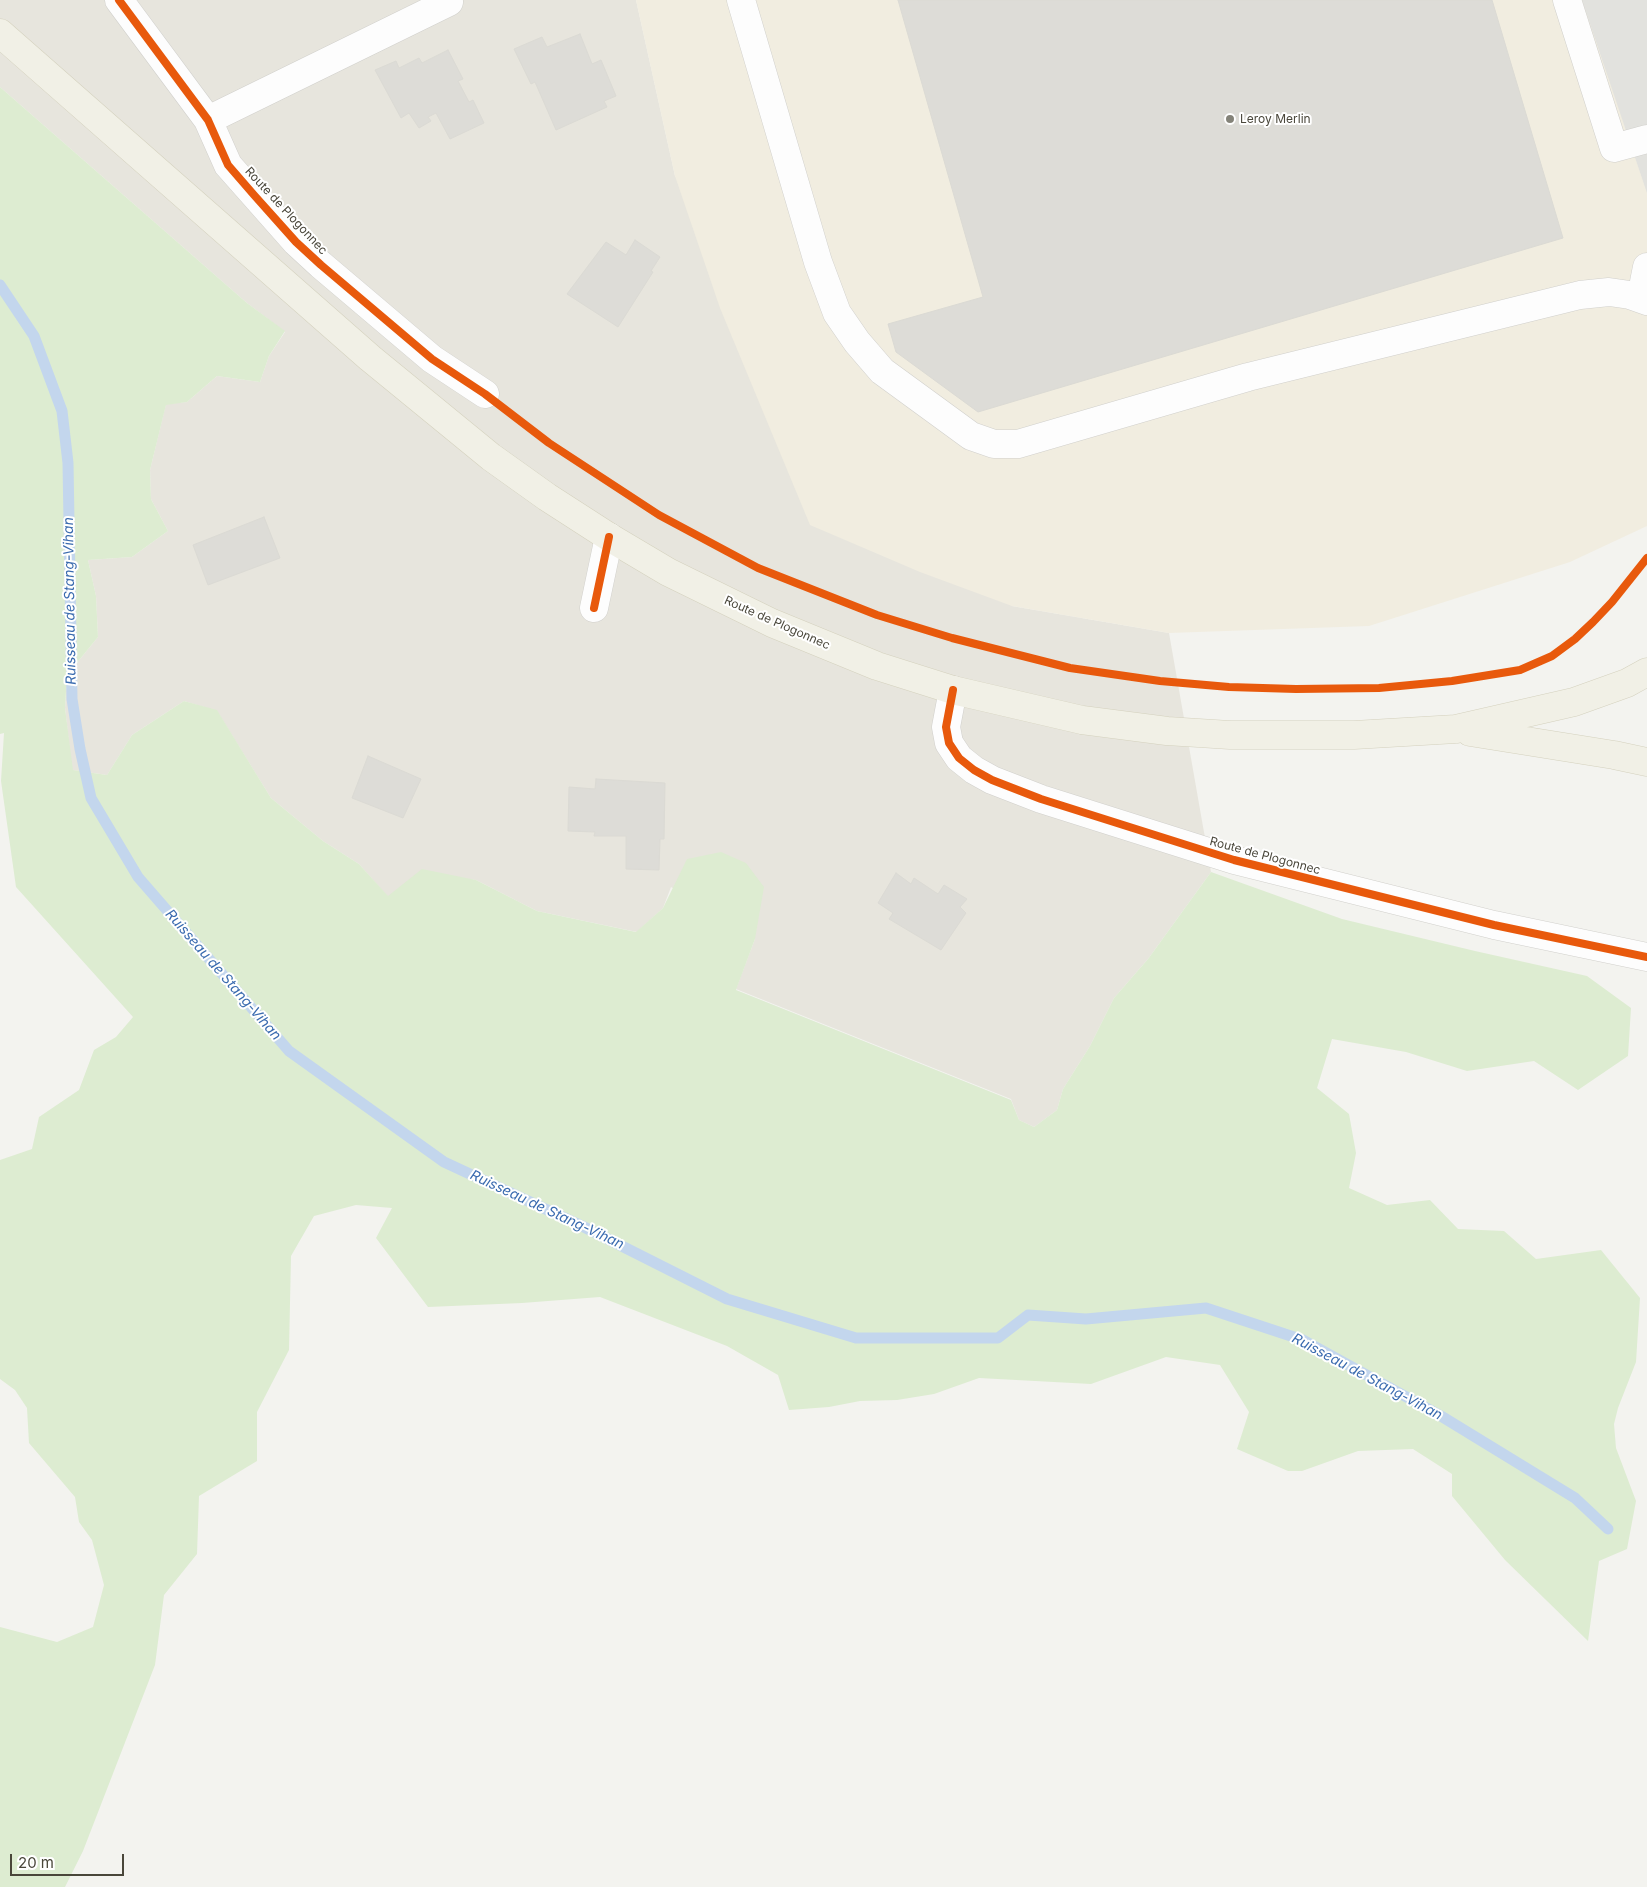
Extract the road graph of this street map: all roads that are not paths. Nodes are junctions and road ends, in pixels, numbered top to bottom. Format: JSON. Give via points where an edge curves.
{"nodes":[{"id":1,"x":119,"y":0,"type":"edge"},
{"id":2,"x":741,"y":0,"type":"edge"},
{"id":3,"x":1567,"y":0,"type":"edge"},
{"id":4,"x":449,"y":2,"type":"dead end"},
{"id":5,"x":0,"y":33,"type":"edge"},
{"id":6,"x":208,"y":120,"type":"junction"},
{"id":7,"x":1647,"y":139,"type":"edge"},
{"id":8,"x":1647,"y":267,"type":"edge"},
{"id":9,"x":1647,"y":295,"type":"edge"},
{"id":10,"x":1647,"y":301,"type":"edge"},
{"id":11,"x":485,"y":394,"type":"dead end"},
{"id":12,"x":609,"y":538,"type":"junction"},
{"id":13,"x":594,"y":608,"type":"dead end"},
{"id":14,"x":1647,"y":672,"type":"edge"},
{"id":15,"x":953,"y":690,"type":"junction"},
{"id":16,"x":1456,"y":729,"type":"junction"},
{"id":17,"x":1647,"y":762,"type":"edge"},
{"id":18,"x":1647,"y":957,"type":"edge"}],
"edges":[{"from":1,"to":6,"type":"street","name":"Route de Plogonnec"},
{"from":2,"to":10,"type":"street","via":[[818,262],[837,313],[882,371],[971,436],[994,444],[1018,444],[1248,377],[1580,295],[1609,292]]},
{"from":3,"to":7,"type":"street","via":[[1614,148]]},
{"from":4,"to":6,"type":"street"},
{"from":5,"to":12,"type":"main road","name":"Route de Plogonnec","via":[[283,283],[431,408],[492,457]]},
{"from":6,"to":11,"type":"street","name":"Route de Plogonnec","via":[[228,165],[296,242],[432,359]]},
{"from":8,"to":9,"type":"street","via":[[1644,282]]},
{"from":12,"to":13,"type":"street"},
{"from":12,"to":15,"type":"main road","name":"Route de Plogonnec","via":[[668,572],[772,623],[877,666]]},
{"from":14,"to":16,"type":"main road","name":"Route de Plogonnec","via":[[1627,683],[1574,702]]},
{"from":15,"to":16,"type":"main road","name":"Route de Plogonnec","via":[[1082,720],[1167,731],[1230,735],[1354,735]]},
{"from":15,"to":18,"type":"street","name":"Route de Plogonnec","via":[[946,727],[949,743],[974,770],[1024,793],[1234,860],[1494,925]]},
{"from":16,"to":17,"type":"main road","name":"Route de Plogonnec"}]}
